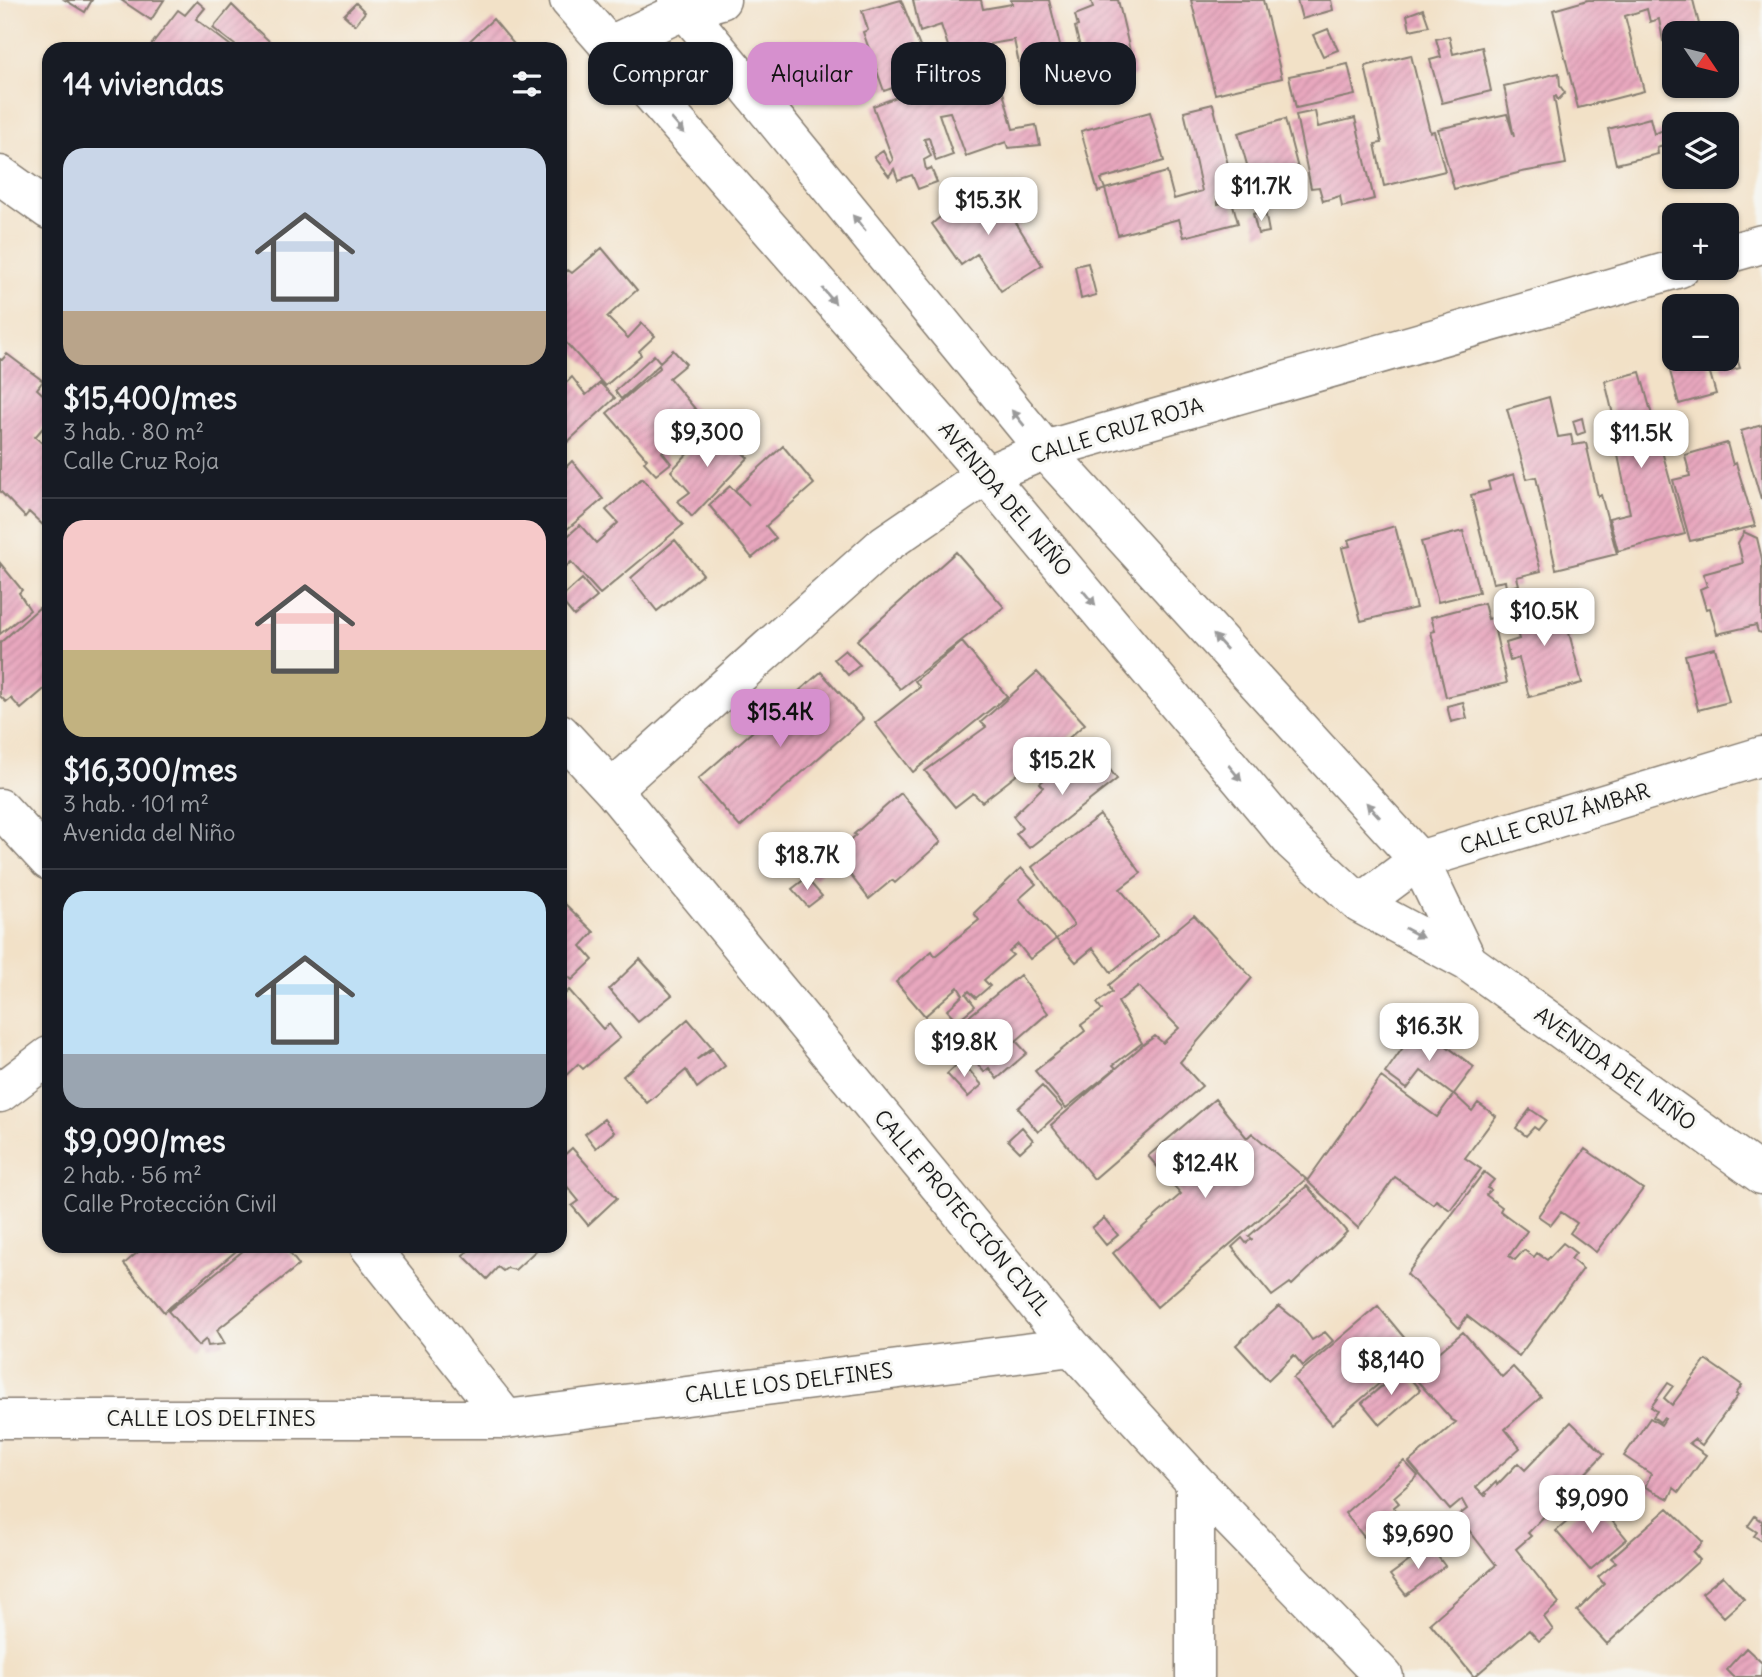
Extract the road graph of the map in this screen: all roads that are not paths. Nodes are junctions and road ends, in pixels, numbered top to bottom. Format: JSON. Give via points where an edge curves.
{"nodes":[{"id":1,"x":569,"y":0,"type":"edge"},
{"id":2,"x":721,"y":0,"type":"edge"},
{"id":3,"x":681,"y":5,"type":"edge"},
{"id":4,"x":605,"y":42,"type":"edge"},
{"id":5,"x":615,"y":42,"type":"edge"},
{"id":6,"x":660,"y":105,"type":"edge"},
{"id":7,"x":0,"y":175,"type":"edge"},
{"id":8,"x":42,"y":205,"type":"edge"},
{"id":9,"x":1762,"y":244,"type":"edge"},
{"id":10,"x":1739,"y":251,"type":"edge"},
{"id":11,"x":1662,"y":273,"type":"edge"},
{"id":12,"x":1045,"y":450,"type":"junction"},
{"id":13,"x":986,"y":475,"type":"junction"},
{"id":14,"x":567,"y":741,"type":"edge"},
{"id":15,"x":1762,"y":756,"type":"edge"},
{"id":16,"x":612,"y":789,"type":"junction"},
{"id":17,"x":0,"y":808,"type":"edge"},
{"id":18,"x":42,"y":853,"type":"edge"},
{"id":19,"x":1419,"y":860,"type":"junction"},
{"id":20,"x":1360,"y":904,"type":"junction"},
{"id":21,"x":1468,"y":962,"type":"junction"},
{"id":22,"x":42,"y":1060,"type":"edge"},
{"id":23,"x":0,"y":1093,"type":"edge"},
{"id":24,"x":1762,"y":1175,"type":"edge"},
{"id":25,"x":375,"y":1253,"type":"edge"},
{"id":26,"x":1072,"y":1347,"type":"junction"},
{"id":27,"x":0,"y":1419,"type":"edge"},
{"id":28,"x":506,"y":1419,"type":"junction"},
{"id":29,"x":1195,"y":1482,"type":"junction"},
{"id":30,"x":1195,"y":1677,"type":"edge"},
{"id":31,"x":1384,"y":1677,"type":"edge"}],
"edges":[{"from":1,"to":4,"type":"street","name":"AVENIDA DEL NIÑO"},
{"from":2,"to":3,"type":"street"},
{"from":3,"to":5,"type":"street"},
{"from":12,"to":3,"type":"street","name":"AVENIDA DEL NIÑO","one_way":true},
{"from":6,"to":13,"type":"street","name":"AVENIDA DEL NIÑO","one_way":true},
{"from":7,"to":8,"type":"street"},
{"from":9,"to":10,"type":"street"},
{"from":11,"to":12,"type":"street","name":"CALLE CRUZ ROJA"},
{"from":12,"to":13,"type":"street","name":"CALLE CRUZ ROJA"},
{"from":19,"to":12,"type":"street","name":"AVENIDA DEL NIÑO","one_way":true},
{"from":13,"to":16,"type":"street","name":"CALLE CRUZ ROJA","via":[[885,544]]},
{"from":13,"to":20,"type":"street","name":"AVENIDA DEL NIÑO","one_way":true,"via":[[1293,842]]},
{"from":14,"to":16,"type":"street","name":"CALLE PROTECCIÓN CIVIL"},
{"from":15,"to":19,"type":"street","name":"CALLE CRUZ ÁMBAR"},
{"from":16,"to":26,"type":"street","name":"CALLE PROTECCIÓN CIVIL"},
{"from":17,"to":18,"type":"street"},
{"from":19,"to":20,"type":"street","name":"CALLE CRUZ ÁMBAR"},
{"from":19,"to":21,"type":"street","name":"AVENIDA DEL NIÑO"},
{"from":20,"to":21,"type":"street","name":"AVENIDA DEL NIÑO","one_way":true},
{"from":21,"to":24,"type":"street","name":"AVENIDA DEL NIÑO"},
{"from":22,"to":23,"type":"street"},
{"from":25,"to":28,"type":"street"},
{"from":26,"to":28,"type":"street","name":"CALLE LOS DELFINES"},
{"from":26,"to":29,"type":"street","name":"CALLE PROTECCIÓN CIVIL"},
{"from":27,"to":28,"type":"street","name":"CALLE LOS DELFINES"},
{"from":29,"to":30,"type":"street"},
{"from":29,"to":31,"type":"street","name":"CALLE PROTECCIÓN CIVIL"}]}
